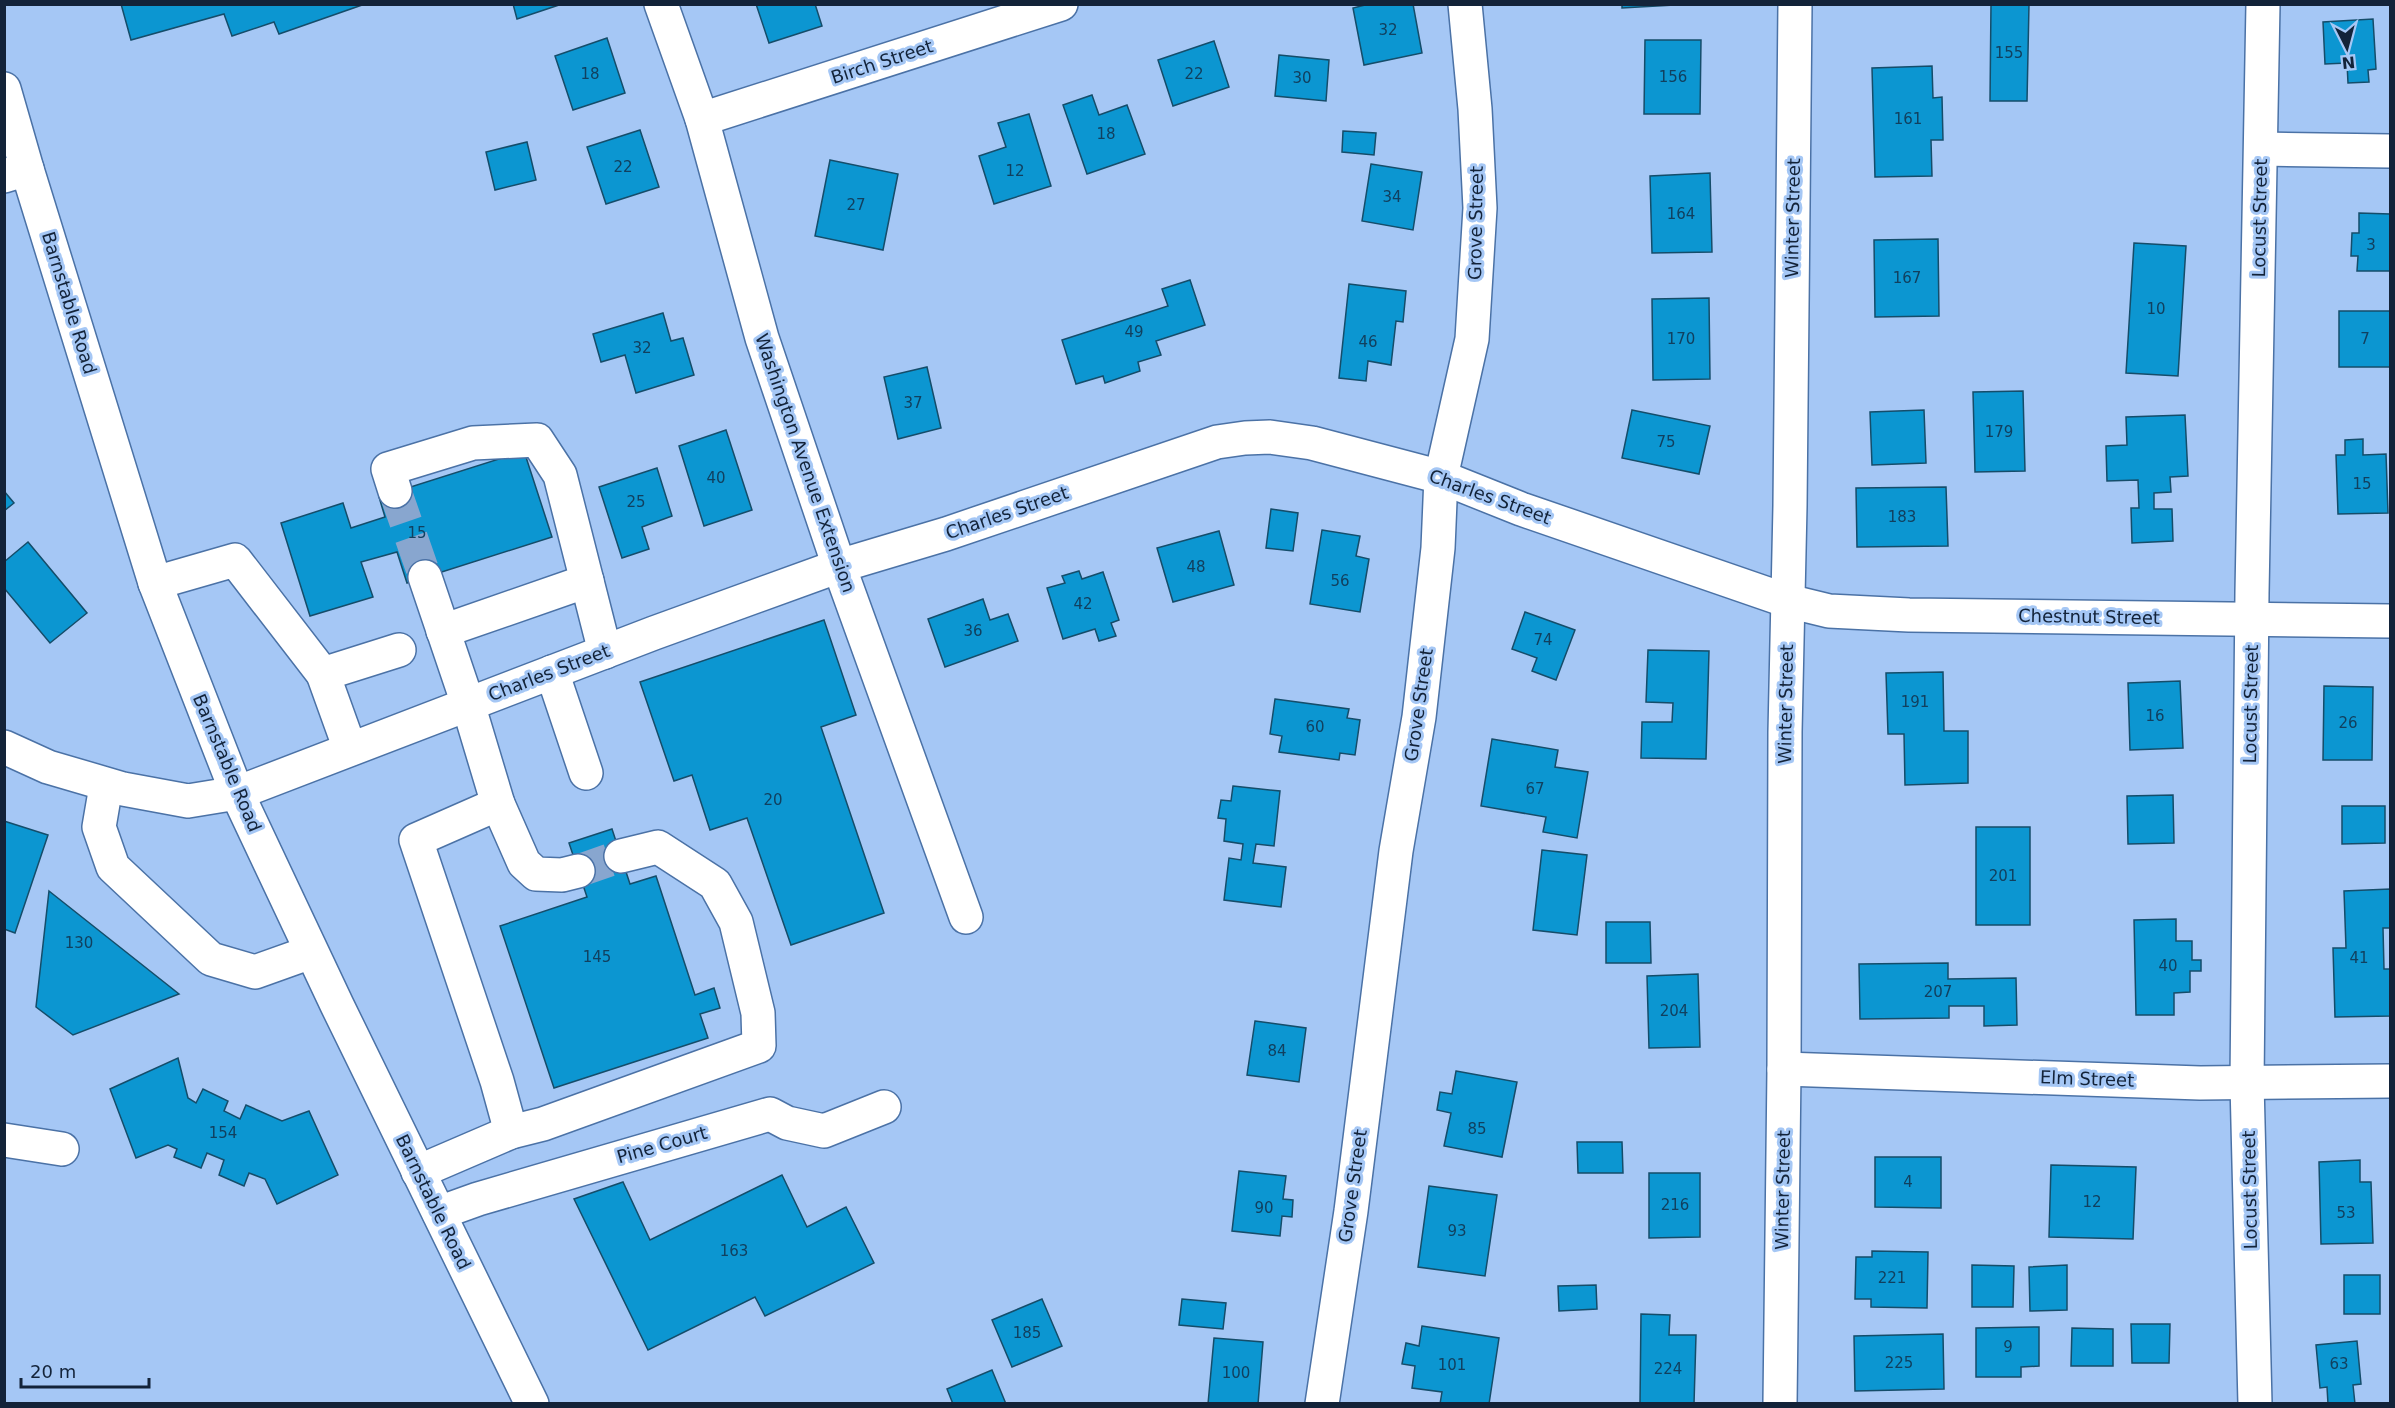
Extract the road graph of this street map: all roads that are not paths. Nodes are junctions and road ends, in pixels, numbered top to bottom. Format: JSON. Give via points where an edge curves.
{"nodes":[{"id":1,"x":661,"y":4,"type":"edge"},
{"id":2,"x":1061,"y":4,"type":"edge"},
{"id":3,"x":1464,"y":4,"type":"edge"},
{"id":4,"x":1795,"y":4,"type":"edge"},
{"id":5,"x":2263,"y":4,"type":"edge"},
{"id":6,"x":4,"y":89,"type":"edge"},
{"id":7,"x":702,"y":119,"type":"junction"},
{"id":8,"x":2261,"y":149,"type":"junction"},
{"id":9,"x":2391,"y":151,"type":"edge"},
{"id":10,"x":16,"y":173,"type":"edge"},
{"id":11,"x":1441,"y":477,"type":"junction"},
{"id":12,"x":395,"y":491,"type":"tunnel mouth"},
{"id":13,"x":839,"y":566,"type":"junction"},
{"id":14,"x":425,"y":577,"type":"tunnel mouth"},
{"id":15,"x":587,"y":581,"type":"junction"},
{"id":16,"x":155,"y":583,"type":"junction"},
{"id":17,"x":1788,"y":601,"type":"junction"},
{"id":18,"x":2252,"y":619,"type":"junction"},
{"id":19,"x":2391,"y":621,"type":"edge"},
{"id":20,"x":443,"y":631,"type":"junction"},
{"id":21,"x":399,"y":650,"type":"dead end"},
{"id":22,"x":605,"y":652,"type":"junction"},
{"id":23,"x":552,"y":672,"type":"junction"},
{"id":24,"x":323,"y":674,"type":"junction"},
{"id":25,"x":468,"y":704,"type":"junction"},
{"id":26,"x":4,"y":747,"type":"edge"},
{"id":27,"x":350,"y":749,"type":"junction"},
{"id":28,"x":586,"y":773,"type":"dead end"},
{"id":29,"x":106,"y":786,"type":"junction"},
{"id":30,"x":237,"y":793,"type":"junction"},
{"id":31,"x":498,"y":804,"type":"junction"},
{"id":32,"x":621,"y":856,"type":"tunnel mouth"},
{"id":33,"x":578,"y":871,"type":"tunnel mouth"},
{"id":34,"x":966,"y":916,"type":"dead end"},
{"id":35,"x":311,"y":952,"type":"junction"},
{"id":36,"x":1784,"y":1069,"type":"junction"},
{"id":37,"x":2391,"y":1081,"type":"edge"},
{"id":38,"x":2247,"y":1083,"type":"junction"},
{"id":39,"x":884,"y":1107,"type":"dead end"},
{"id":40,"x":511,"y":1132,"type":"junction"},
{"id":41,"x":4,"y":1140,"type":"edge"},
{"id":42,"x":62,"y":1149,"type":"dead end"},
{"id":43,"x":418,"y":1172,"type":"junction"},
{"id":44,"x":439,"y":1214,"type":"junction"},
{"id":45,"x":532,"y":1404,"type":"edge"},
{"id":46,"x":1322,"y":1404,"type":"edge"},
{"id":47,"x":1780,"y":1404,"type":"edge"},
{"id":48,"x":2255,"y":1404,"type":"edge"}],
"edges":[{"from":1,"to":7,"type":"street","name":"Washington Avenue Extension"},
{"from":2,"to":7,"type":"street","name":"Birch Street"},
{"from":3,"to":11,"type":"street","name":"Grove Street","via":[[1480,208],[1472,339]]},
{"from":4,"to":17,"type":"street","name":"Winter Street"},
{"from":5,"to":8,"type":"street","name":"Locust Street"},
{"from":6,"to":10,"type":"street","name":"Barnstable Road"},
{"from":7,"to":13,"type":"street","name":"Washington Avenue Extension","via":[[762,338]]},
{"from":8,"to":9,"type":"street"},
{"from":8,"to":18,"type":"street","name":"Locust Street"},
{"from":10,"to":16,"type":"street","name":"Barnstable Road"},
{"from":11,"to":13,"type":"street","name":"Charles Street","via":[[1312,443],[1270,437],[1217,442]]},
{"from":11,"to":17,"type":"street","name":"Charles Street","via":[[1521,509]]},
{"from":11,"to":46,"type":"street","name":"Grove Street","via":[[1438,548],[1419,717],[1396,851],[1351,1211]]},
{"from":12,"to":15,"type":"street","via":[[388,469],[472,443],[537,440],[560,476]]},
{"from":13,"to":22,"type":"street","name":"Charles Street"},
{"from":13,"to":34,"type":"street","name":"Washington Avenue Extension"},
{"from":14,"to":20,"type":"street"},
{"from":15,"to":20,"type":"street"},
{"from":15,"to":22,"type":"street"},
{"from":16,"to":24,"type":"street","via":[[236,560]]},
{"from":16,"to":30,"type":"street","name":"Barnstable Road"},
{"from":17,"to":18,"type":"street","name":"Chestnut Street","via":[[1829,611],[1897,615]]},
{"from":17,"to":36,"type":"street","name":"Winter Street"},
{"from":18,"to":19,"type":"street","name":"Chestnut Street"},
{"from":18,"to":38,"type":"street","name":"Locust Street"},
{"from":20,"to":25,"type":"street"},
{"from":21,"to":24,"type":"street"},
{"from":22,"to":23,"type":"street","name":"Charles Street"},
{"from":23,"to":25,"type":"street","name":"Charles Street"},
{"from":23,"to":28,"type":"street"},
{"from":24,"to":27,"type":"street"},
{"from":25,"to":27,"type":"street","name":"Charles Street"},
{"from":25,"to":31,"type":"street"},
{"from":26,"to":29,"type":"street","name":"Charles Street"},
{"from":27,"to":30,"type":"street","name":"Charles Street"},
{"from":29,"to":30,"type":"street","name":"Charles Street","via":[[188,801]]},
{"from":29,"to":35,"type":"street","via":[[99,826],[113,867],[211,959],[255,972]]},
{"from":30,"to":35,"type":"street","name":"Barnstable Road"},
{"from":31,"to":33,"type":"street","via":[[524,863],[536,874]]},
{"from":31,"to":40,"type":"street","via":[[416,840]]},
{"from":32,"to":40,"type":"street","via":[[658,847],[715,884],[736,922],[758,1013],[759,1046]]},
{"from":35,"to":43,"type":"street","name":"Barnstable Road"},
{"from":36,"to":38,"type":"street","name":"Elm Street"},
{"from":36,"to":47,"type":"street","name":"Winter Street"},
{"from":37,"to":38,"type":"street","name":"Elm Street"},
{"from":38,"to":48,"type":"street","name":"Locust Street"},
{"from":39,"to":44,"type":"street","name":"Pine Court","via":[[824,1131],[787,1123],[770,1114],[478,1199]]},
{"from":40,"to":43,"type":"street"},
{"from":41,"to":42,"type":"street"},
{"from":43,"to":44,"type":"street","name":"Barnstable Road"},
{"from":44,"to":45,"type":"street","name":"Barnstable Road"}]}
